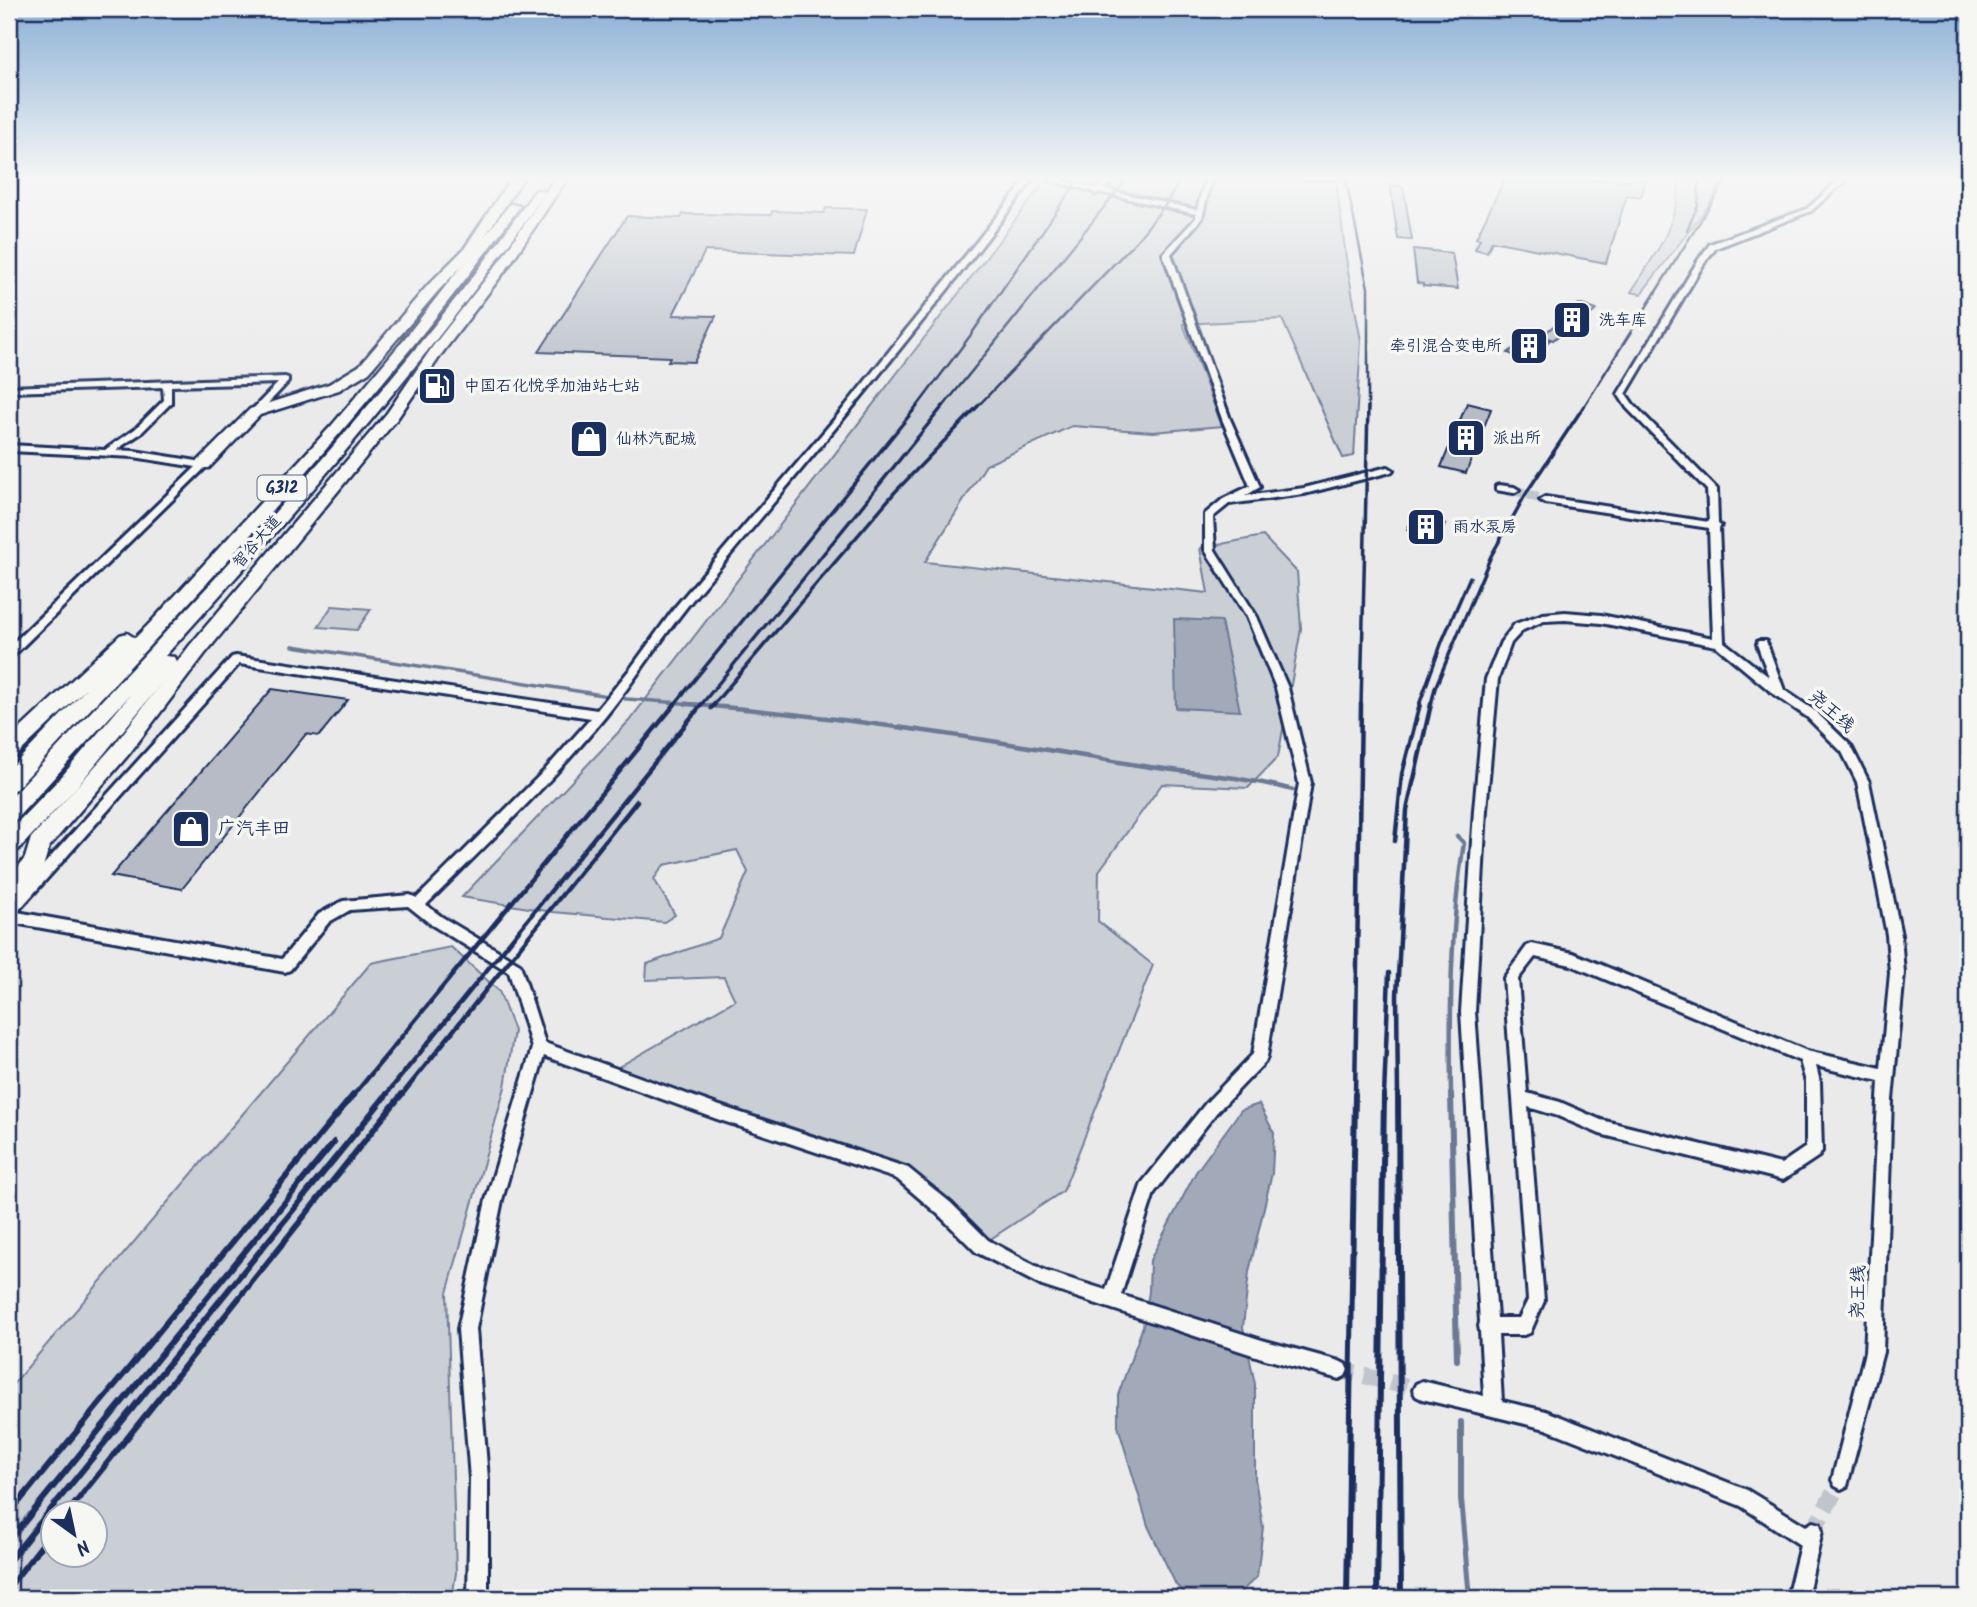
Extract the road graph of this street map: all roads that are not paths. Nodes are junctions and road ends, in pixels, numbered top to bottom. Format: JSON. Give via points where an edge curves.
{"nodes":[{"id":1,"x":466,"y":255,"type":"edge"},
{"id":2,"x":467,"y":255,"type":"edge"},
{"id":3,"x":479,"y":255,"type":"edge"},
{"id":4,"x":492,"y":255,"type":"edge"},
{"id":5,"x":508,"y":255,"type":"edge"},
{"id":6,"x":970,"y":255,"type":"edge"},
{"id":7,"x":1167,"y":255,"type":"edge"},
{"id":8,"x":1706,"y":255,"type":"edge"},
{"id":9,"x":438,"y":349,"type":"junction"},
{"id":10,"x":167,"y":384,"type":"junction"},
{"id":11,"x":9,"y":389,"type":"edge"},
{"id":12,"x":255,"y":412,"type":"junction"},
{"id":13,"x":9,"y":448,"type":"edge"},
{"id":14,"x":108,"y":453,"type":"junction"},
{"id":15,"x":203,"y":465,"type":"junction"},
{"id":16,"x":1388,"y":471,"type":"dead end"},
{"id":17,"x":1499,"y":488,"type":"dead end"},
{"id":18,"x":1514,"y":490,"type":"tunnel mouth"},
{"id":19,"x":1545,"y":500,"type":"tunnel mouth"},
{"id":20,"x":1226,"y":501,"type":"junction"},
{"id":21,"x":266,"y":505,"type":"junction"},
{"id":22,"x":1716,"y":526,"type":"junction"},
{"id":23,"x":253,"y":547,"type":"junction"},
{"id":24,"x":1719,"y":643,"type":"junction"},
{"id":25,"x":1762,"y":644,"type":"dead end"},
{"id":26,"x":9,"y":653,"type":"edge"},
{"id":27,"x":1779,"y":692,"type":"junction"},
{"id":28,"x":600,"y":715,"type":"junction"},
{"id":29,"x":9,"y":751,"type":"edge"},
{"id":30,"x":15,"y":777,"type":"edge"},
{"id":31,"x":9,"y":813,"type":"edge"},
{"id":32,"x":9,"y":845,"type":"edge"},
{"id":33,"x":9,"y":896,"type":"edge"},
{"id":34,"x":418,"y":905,"type":"junction"},
{"id":35,"x":9,"y":914,"type":"edge"},
{"id":36,"x":539,"y":1048,"type":"junction"},
{"id":37,"x":1806,"y":1057,"type":"junction"},
{"id":38,"x":1886,"y":1076,"type":"junction"},
{"id":39,"x":1520,"y":1098,"type":"junction"},
{"id":40,"x":1111,"y":1300,"type":"junction"},
{"id":41,"x":1488,"y":1326,"type":"junction"},
{"id":42,"x":1339,"y":1370,"type":"tunnel mouth"},
{"id":43,"x":1422,"y":1390,"type":"tunnel mouth"},
{"id":44,"x":1493,"y":1407,"type":"junction"},
{"id":45,"x":1842,"y":1480,"type":"tunnel mouth"},
{"id":46,"x":478,"y":1598,"type":"edge"},
{"id":47,"x":1797,"y":1598,"type":"edge"}],
"edges":[{"from":1,"to":12,"type":"main road","via":[[357,374],[334,387]]},
{"from":2,"to":21,"type":"main road"},
{"from":3,"to":21,"type":"main road","name":"智谷大道","number":"G312"},
{"from":4,"to":23,"type":"main road","name":"智谷大道","number":"G312","via":[[470,290],[353,434]]},
{"from":5,"to":9,"type":"main road"},
{"from":6,"to":28,"type":"street","via":[[680,608]]},
{"from":7,"to":20,"type":"street","via":[[1255,487]]},
{"from":8,"to":22,"type":"street","via":[[1622,394],[1712,489]]},
{"from":9,"to":23,"type":"main road","via":[[334,474]]},
{"from":9,"to":33,"type":"main road","via":[[392,416],[197,650],[122,749],[39,844],[35,860]]},
{"from":10,"to":11,"type":"street"},
{"from":10,"to":12,"type":"street","via":[[285,380]]},
{"from":10,"to":14,"type":"street","via":[[168,401]]},
{"from":12,"to":15,"type":"main road"},
{"from":13,"to":14,"type":"street"},
{"from":14,"to":15,"type":"street"},
{"from":15,"to":26,"type":"street"},
{"from":16,"to":20,"type":"street","via":[[1304,491]]},
{"from":17,"to":18,"type":"street"},
{"from":19,"to":22,"type":"street"},
{"from":20,"to":40,"type":"street","via":[[1208,516],[1210,550],[1252,617],[1282,688],[1305,783],[1260,1058],[1211,1108],[1148,1189]]},
{"from":21,"to":29,"type":"main road"},
{"from":21,"to":30,"type":"main road","name":"智谷大道","number":"G312"},
{"from":22,"to":24,"type":"street"},
{"from":23,"to":31,"type":"main road","name":"智谷大道","number":"G312"},
{"from":23,"to":32,"type":"main road","via":[[69,782]]},
{"from":24,"to":27,"type":"street","name":"尧王线"},
{"from":24,"to":41,"type":"street","via":[[1601,620],[1543,618],[1518,627],[1506,642],[1492,679],[1468,1012]]},
{"from":25,"to":27,"type":"street"},
{"from":27,"to":38,"type":"street","name":"尧王线","via":[[1811,713],[1847,749],[1863,782],[1894,935],[1897,973]]},
{"from":28,"to":34,"type":"street"},
{"from":28,"to":35,"type":"street","via":[[236,660]]},
{"from":34,"to":35,"type":"street","via":[[410,900],[348,905],[324,918],[285,966]]},
{"from":34,"to":36,"type":"street","via":[[515,968]]},
{"from":36,"to":40,"type":"street","via":[[902,1173],[982,1246],[1042,1278]]},
{"from":36,"to":46,"type":"street","via":[[494,1200],[467,1329],[479,1479]]},
{"from":37,"to":38,"type":"street"},
{"from":37,"to":39,"type":"street","via":[[1813,1082],[1814,1151],[1783,1171],[1600,1126]]},
{"from":37,"to":39,"type":"street","via":[[1573,959],[1532,950],[1511,978]]},
{"from":38,"to":45,"type":"street","name":"尧王线","via":[[1874,1352]]},
{"from":39,"to":41,"type":"street","via":[[1536,1301],[1524,1326]]},
{"from":40,"to":42,"type":"street"},
{"from":41,"to":44,"type":"street"},
{"from":43,"to":44,"type":"street"},
{"from":44,"to":47,"type":"street","via":[[1546,1420],[1747,1499],[1812,1535]]}]}
